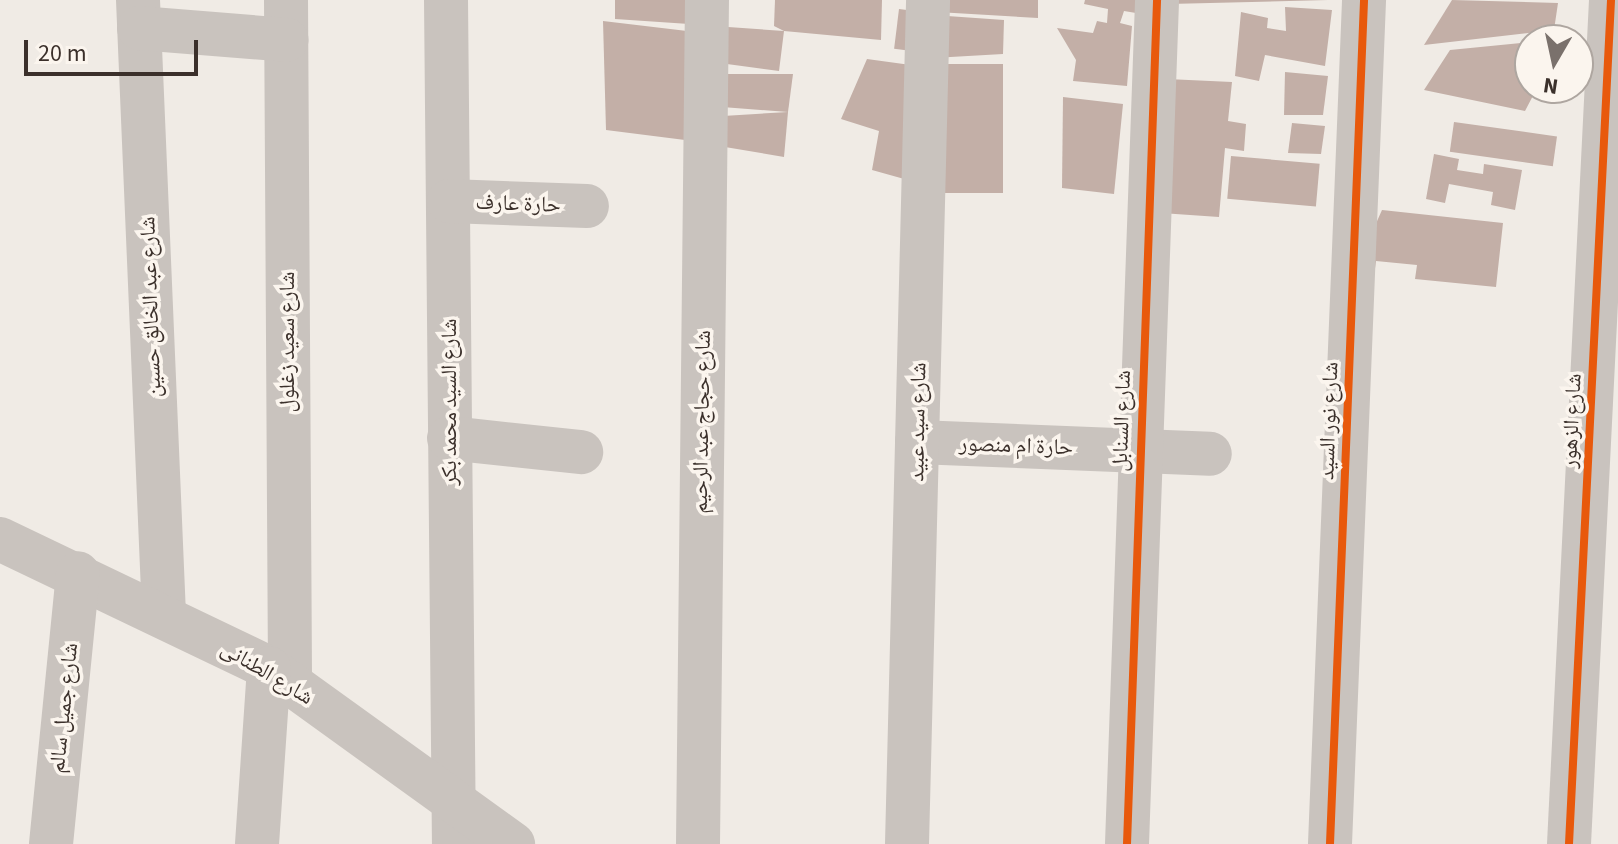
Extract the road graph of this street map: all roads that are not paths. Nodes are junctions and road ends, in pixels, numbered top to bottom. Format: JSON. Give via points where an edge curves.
{"nodes":[{"id":1,"x":446,"y":0,"type":"edge"},
{"id":2,"x":707,"y":0,"type":"edge"},
{"id":3,"x":928,"y":0,"type":"edge"},
{"id":4,"x":1157,"y":0,"type":"edge"},
{"id":5,"x":1364,"y":0,"type":"edge"},
{"id":6,"x":1611,"y":0,"type":"edge"},
{"id":7,"x":138,"y":14,"type":"edge"},
{"id":8,"x":287,"y":20,"type":"edge"},
{"id":9,"x":449,"y":201,"type":"junction"},
{"id":10,"x":587,"y":206,"type":"dead end"},
{"id":11,"x":449,"y":438,"type":"junction"},
{"id":12,"x":917,"y":442,"type":"junction"},
{"id":13,"x":1139,"y":451,"type":"junction"},
{"id":14,"x":581,"y":452,"type":"dead end"},
{"id":15,"x":1210,"y":454,"type":"dead end"},
{"id":16,"x":0,"y":539,"type":"edge"},
{"id":17,"x":78,"y":573,"type":"junction"},
{"id":18,"x":164,"y":615,"type":"junction"},
{"id":19,"x":279,"y":676,"type":"junction"},
{"id":20,"x":456,"y":824,"type":"edge"},
{"id":21,"x":51,"y":844,"type":"edge"},
{"id":22,"x":257,"y":844,"type":"edge"},
{"id":23,"x":513,"y":844,"type":"edge"},
{"id":24,"x":698,"y":844,"type":"edge"},
{"id":25,"x":907,"y":844,"type":"edge"},
{"id":26,"x":1127,"y":844,"type":"edge"},
{"id":27,"x":1330,"y":844,"type":"edge"},
{"id":28,"x":1569,"y":844,"type":"edge"}],
"edges":[{"from":1,"to":9,"type":"street","name":"شارع السيد محمد بكر"},
{"from":2,"to":24,"type":"street","name":"شارع حجاج عبد الرحيم"},
{"from":3,"to":12,"type":"street","name":"شارع سيد عبيد"},
{"from":4,"to":13,"type":"street","name":"شارع السنابل"},
{"from":5,"to":27,"type":"street","name":"شارع نور السيد"},
{"from":6,"to":28,"type":"street","name":"شارع الزهور"},
{"from":7,"to":8,"type":"street"},
{"from":7,"to":18,"type":"street","name":"شارع عبد الخالق حسين"},
{"from":8,"to":19,"type":"street","name":"شارع سعيد زغلول"},
{"from":9,"to":10,"type":"street","name":"حارة عارف"},
{"from":9,"to":11,"type":"street","name":"شارع السيد محمد بكر"},
{"from":11,"to":14,"type":"street"},
{"from":11,"to":20,"type":"street","name":"شارع السيد محمد بكر"},
{"from":12,"to":13,"type":"street","name":"حارة ام منصور"},
{"from":12,"to":25,"type":"street","name":"شارع سيد عبيد"},
{"from":13,"to":15,"type":"street","name":"حارة ام منصور"},
{"from":13,"to":26,"type":"street","name":"شارع السنابل"},
{"from":16,"to":17,"type":"street","name":"شارع الطنانى"},
{"from":17,"to":18,"type":"street","name":"شارع الطنانى"},
{"from":17,"to":21,"type":"street","name":"شارع جميل سالم"},
{"from":18,"to":19,"type":"street","name":"شارع الطنانى"},
{"from":19,"to":20,"type":"street","name":"شارع الطنانى"},
{"from":19,"to":22,"type":"street","name":"شارع سعيد زغلول"},
{"from":20,"to":23,"type":"street","name":"شارع الطنانى"}]}
